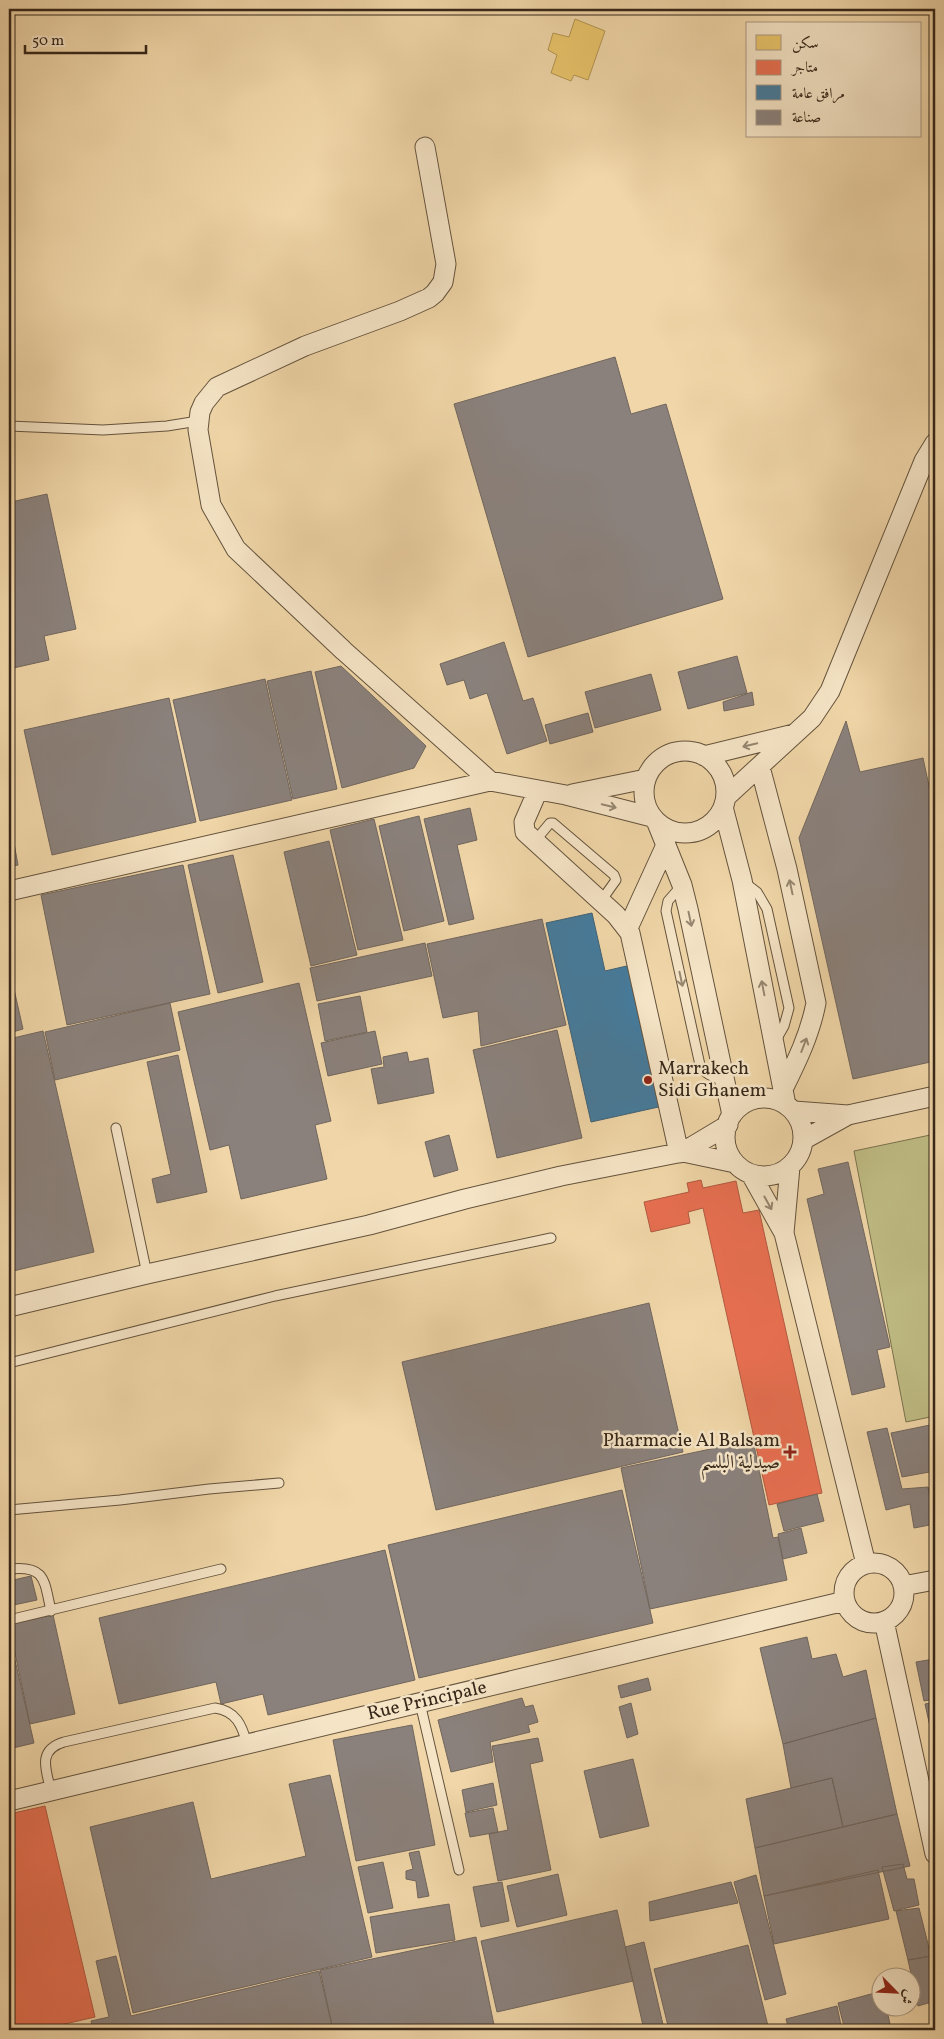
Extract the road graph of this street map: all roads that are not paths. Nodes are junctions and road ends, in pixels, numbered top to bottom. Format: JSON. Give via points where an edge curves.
{"nodes":[{"id":1,"x":425,"y":147,"type":"dead end"},
{"id":2,"x":198,"y":421,"type":"junction"},
{"id":3,"x":9,"y":426,"type":"edge"},
{"id":4,"x":935,"y":443,"type":"edge"},
{"id":5,"x":795,"y":734,"type":"junction"},
{"id":6,"x":704,"y":756,"type":"junction"},
{"id":7,"x":760,"y":767,"type":"junction"},
{"id":8,"x":646,"y":779,"type":"junction"},
{"id":9,"x":490,"y":781,"type":"junction"},
{"id":10,"x":538,"y":790,"type":"junction"},
{"id":11,"x":566,"y":795,"type":"junction"},
{"id":12,"x":724,"y":802,"type":"junction"},
{"id":13,"x":655,"y":820,"type":"junction"},
{"id":14,"x":535,"y":841,"type":"junction"},
{"id":15,"x":666,"y":845,"type":"junction"},
{"id":16,"x":9,"y":891,"type":"edge"},
{"id":17,"x":601,"y":901,"type":"junction"},
{"id":18,"x":628,"y":928,"type":"junction"},
{"id":19,"x":935,"y":1096,"type":"edge"},
{"id":20,"x":788,"y":1102,"type":"junction"},
{"id":21,"x":848,"y":1115,"type":"junction"},
{"id":22,"x":730,"y":1120,"type":"junction"},
{"id":23,"x":116,"y":1128,"type":"dead end"},
{"id":24,"x":803,"y":1140,"type":"junction"},
{"id":25,"x":681,"y":1152,"type":"junction"},
{"id":26,"x":735,"y":1163,"type":"junction"},
{"id":27,"x":790,"y":1167,"type":"junction"},
{"id":28,"x":752,"y":1174,"type":"junction"},
{"id":29,"x":784,"y":1233,"type":"junction"},
{"id":30,"x":551,"y":1238,"type":"dead end"},
{"id":31,"x":147,"y":1274,"type":"junction"},
{"id":32,"x":9,"y":1307,"type":"edge"},
{"id":33,"x":9,"y":1363,"type":"edge"},
{"id":34,"x":280,"y":1483,"type":"dead end"},
{"id":35,"x":9,"y":1510,"type":"edge"},
{"id":36,"x":866,"y":1564,"type":"junction"},
{"id":37,"x":9,"y":1569,"type":"edge"},
{"id":38,"x":221,"y":1569,"type":"dead end"},
{"id":39,"x":935,"y":1580,"type":"edge"},
{"id":40,"x":903,"y":1586,"type":"junction"},
{"id":41,"x":845,"y":1601,"type":"junction"},
{"id":42,"x":51,"y":1610,"type":"junction"},
{"id":43,"x":9,"y":1620,"type":"edge"},
{"id":44,"x":884,"y":1621,"type":"junction"},
{"id":45,"x":420,"y":1703,"type":"junction"},
{"id":46,"x":247,"y":1744,"type":"junction"},
{"id":47,"x":51,"y":1791,"type":"junction"},
{"id":48,"x":9,"y":1801,"type":"edge"},
{"id":49,"x":935,"y":1854,"type":"edge"},
{"id":50,"x":459,"y":1870,"type":"dead end"}],
"edges":[{"from":1,"to":2,"type":"street","via":[[446,264],[439,288],[429,298],[305,346],[217,387],[204,403]]},
{"from":2,"to":3,"type":"lane","via":[[103,430]]},
{"from":2,"to":9,"type":"street","via":[[211,505],[236,549],[350,657]]},
{"from":4,"to":5,"type":"street","via":[[924,461],[830,691],[812,718]]},
{"from":5,"to":6,"type":"street","one_way":true},
{"from":5,"to":7,"type":"street"},
{"from":6,"to":8,"type":"street","via":[[685,751],[666,756],[651,769]]},
{"from":6,"to":12,"type":"street","via":[[721,774],[726,788]]},
{"from":7,"to":12,"type":"street"},
{"from":20,"to":7,"type":"street","one_way":true,"via":[[816,1003]]},
{"from":8,"to":11,"type":"street"},
{"from":8,"to":13,"type":"street","via":[[646,807]]},
{"from":9,"to":10,"type":"street"},
{"from":9,"to":16,"type":"street"},
{"from":10,"to":11,"type":"street"},
{"from":10,"to":14,"type":"street","via":[[524,822],[525,832]]},
{"from":11,"to":13,"type":"street","one_way":true},
{"from":12,"to":13,"type":"street","via":[[712,823],[694,832],[675,832]]},
{"from":20,"to":12,"type":"street","one_way":true},
{"from":13,"to":15,"type":"street"},
{"from":14,"to":17,"type":"street"},
{"from":14,"to":17,"type":"lane","via":[[553,823],[614,874],[616,880]]},
{"from":15,"to":18,"type":"street"},
{"from":15,"to":22,"type":"street","one_way":true,"via":[[682,885],[725,1082]]},
{"from":17,"to":18,"type":"street"},
{"from":18,"to":25,"type":"street"},
{"from":19,"to":21,"type":"street"},
{"from":20,"to":21,"type":"street"},
{"from":20,"to":22,"type":"street","via":[[757,1099],[739,1108]]},
{"from":20,"to":24,"type":"street","via":[[799,1120]]},
{"from":21,"to":24,"type":"street"},
{"from":22,"to":25,"type":"street"},
{"from":22,"to":26,"type":"street","via":[[726,1144]]},
{"from":23,"to":31,"type":"lane"},
{"from":24,"to":27,"type":"street"},
{"from":25,"to":26,"type":"street"},
{"from":25,"to":31,"type":"street","via":[[562,1176],[369,1225]]},
{"from":26,"to":28,"type":"street"},
{"from":27,"to":28,"type":"street","via":[[772,1175]]},
{"from":27,"to":29,"type":"street"},
{"from":28,"to":29,"type":"street","one_way":true},
{"from":29,"to":36,"type":"street"},
{"from":30,"to":33,"type":"lane","via":[[275,1296]]},
{"from":31,"to":32,"type":"street"},
{"from":34,"to":35,"type":"lane"},
{"from":36,"to":40,"type":"street","via":[[889,1567]]},
{"from":36,"to":41,"type":"street","via":[[846,1581]]},
{"from":37,"to":42,"type":"lane","via":[[32,1569],[38,1573]]},
{"from":38,"to":42,"type":"lane"},
{"from":39,"to":40,"type":"street"},
{"from":40,"to":44,"type":"street","via":[[900,1607]]},
{"from":41,"to":44,"type":"street","via":[[849,1610],[865,1622]]},
{"from":41,"to":45,"type":"street","name":"Rue Principale"},
{"from":42,"to":43,"type":"lane"},
{"from":44,"to":49,"type":"street"},
{"from":45,"to":46,"type":"street","name":"Rue Principale"},
{"from":45,"to":50,"type":"lane"},
{"from":46,"to":47,"type":"street","name":"Rue Principale"},
{"from":46,"to":47,"type":"lane","via":[[236,1717],[215,1708],[64,1742],[53,1746],[46,1756],[45,1769]]},
{"from":47,"to":48,"type":"street","name":"Rue Principale"}]}
